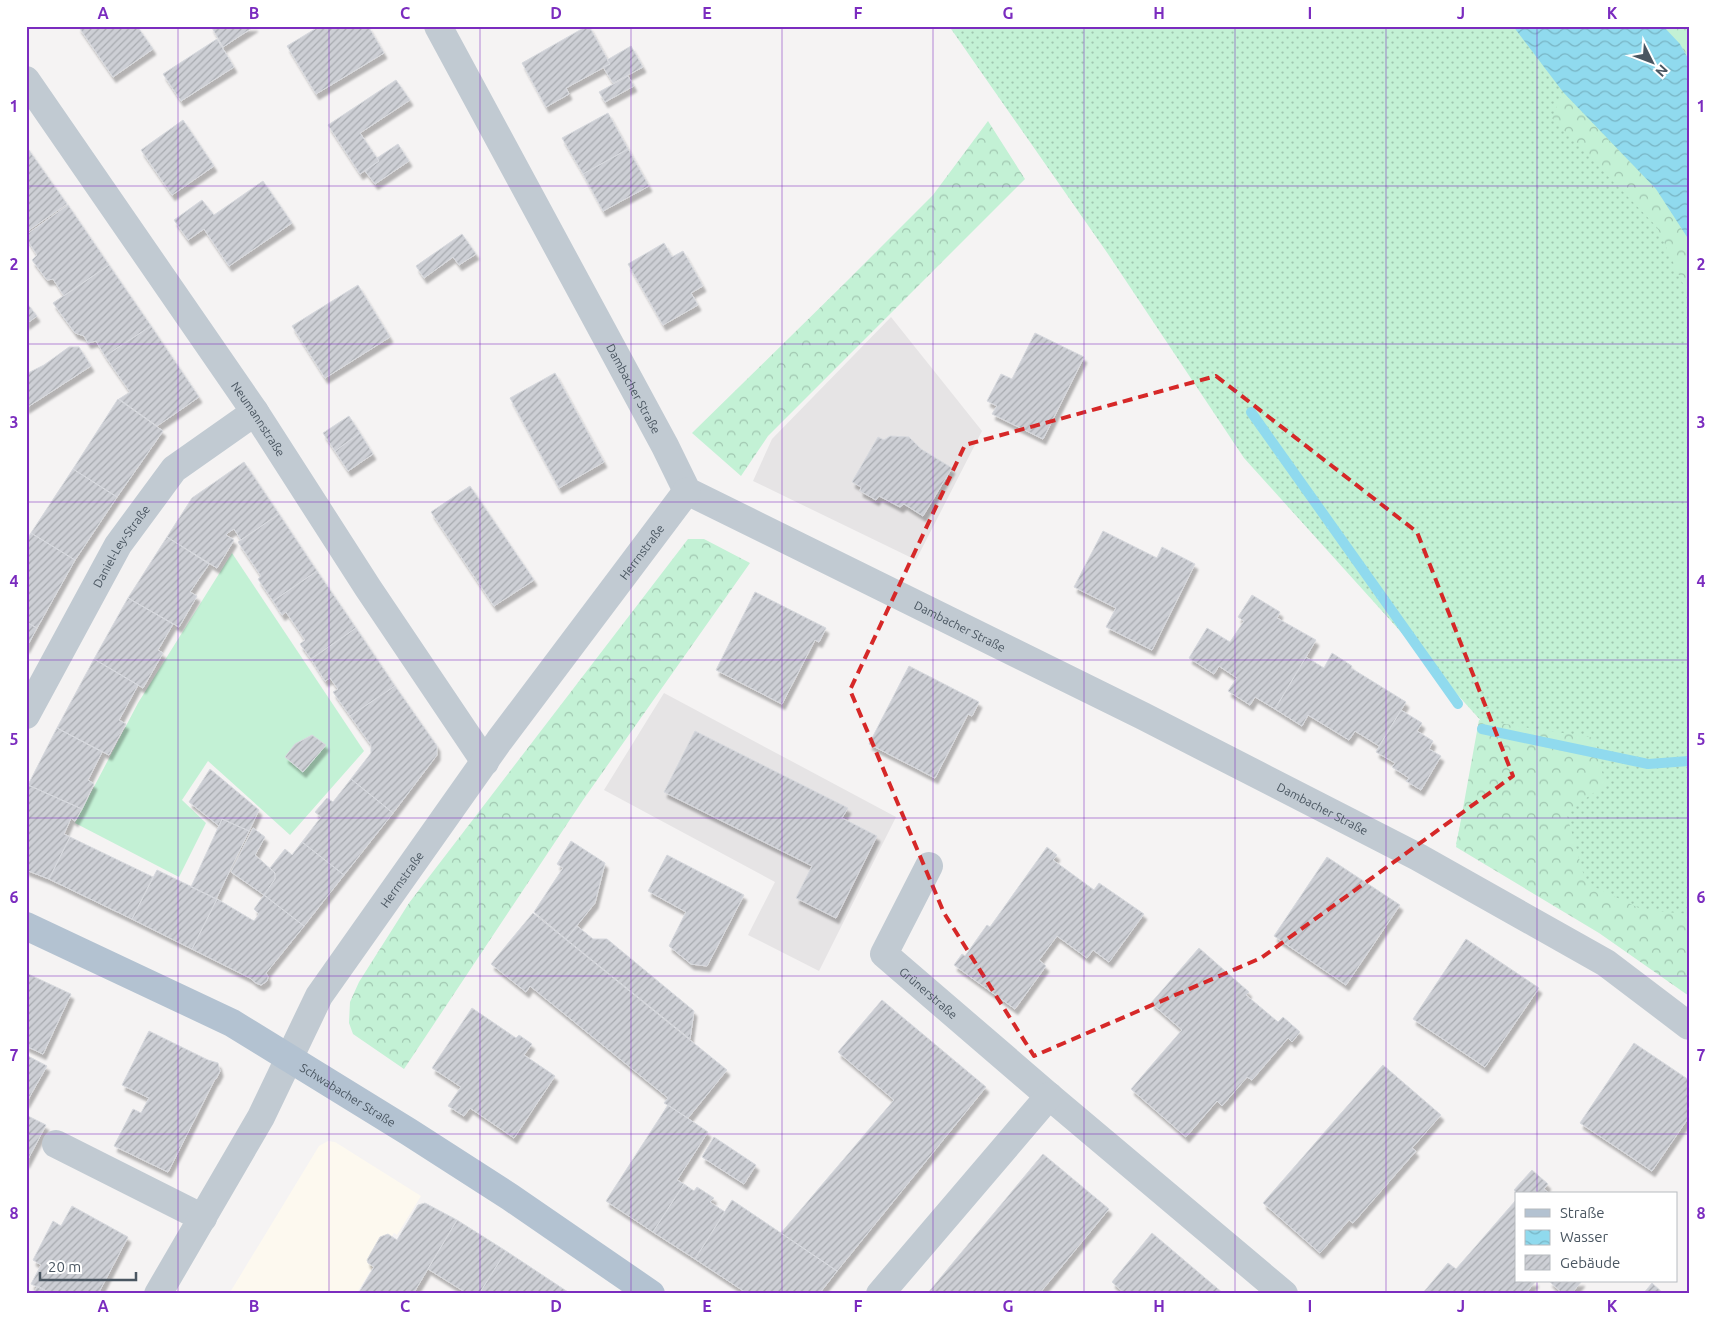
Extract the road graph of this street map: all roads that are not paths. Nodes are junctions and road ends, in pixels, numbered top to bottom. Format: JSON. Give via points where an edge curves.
{"nodes":[{"id":1,"x":438,"y":26,"type":"edge"},
{"id":2,"x":26,"y":80,"type":"edge"},
{"id":3,"x":255,"y":412,"type":"junction"},
{"id":4,"x":687,"y":491,"type":"junction"},
{"id":5,"x":26,"y":715,"type":"edge"},
{"id":6,"x":485,"y":762,"type":"junction"},
{"id":7,"x":929,"y":866,"type":"dead end"},
{"id":8,"x":26,"y":926,"type":"edge"},
{"id":9,"x":1689,"y":1026,"type":"edge"},
{"id":10,"x":290,"y":1058,"type":"junction"},
{"id":11,"x":1049,"y":1096,"type":"junction"},
{"id":12,"x":56,"y":1144,"type":"dead end"},
{"id":13,"x":202,"y":1218,"type":"junction"},
{"id":14,"x":158,"y":1294,"type":"edge"},
{"id":15,"x":651,"y":1294,"type":"edge"},
{"id":16,"x":880,"y":1294,"type":"edge"},
{"id":17,"x":1284,"y":1294,"type":"edge"}],
"edges":[{"from":1,"to":4,"type":"street","name":"Dambacher Straße"},
{"from":2,"to":3,"type":"street","name":"Neumannstraße"},
{"from":3,"to":5,"type":"street","name":"Daniel-Ley-Straße","via":[[174,468],[118,544]]},
{"from":3,"to":6,"type":"street","name":"Neumannstraße"},
{"from":4,"to":6,"type":"street","name":"Herrnstraße"},
{"from":4,"to":9,"type":"street","name":"Dambacher Straße","via":[[1143,716],[1418,857],[1606,963]]},
{"from":6,"to":10,"type":"street","name":"Herrnstraße","via":[[319,996]]},
{"from":7,"to":11,"type":"street","name":"Grünerstraße","via":[[884,954]]},
{"from":8,"to":10,"type":"main road","name":"Schwabacher Straße","via":[[232,1023]]},
{"from":10,"to":13,"type":"street","name":"Herrnstraße","via":[[261,1117]]},
{"from":10,"to":15,"type":"main road","name":"Schwabacher Straße","via":[[510,1197]]},
{"from":11,"to":16,"type":"street"},
{"from":11,"to":17,"type":"street","name":"Grünerstraße"},
{"from":12,"to":13,"type":"street"},
{"from":13,"to":14,"type":"street","name":"Herrnstraße"}]}
